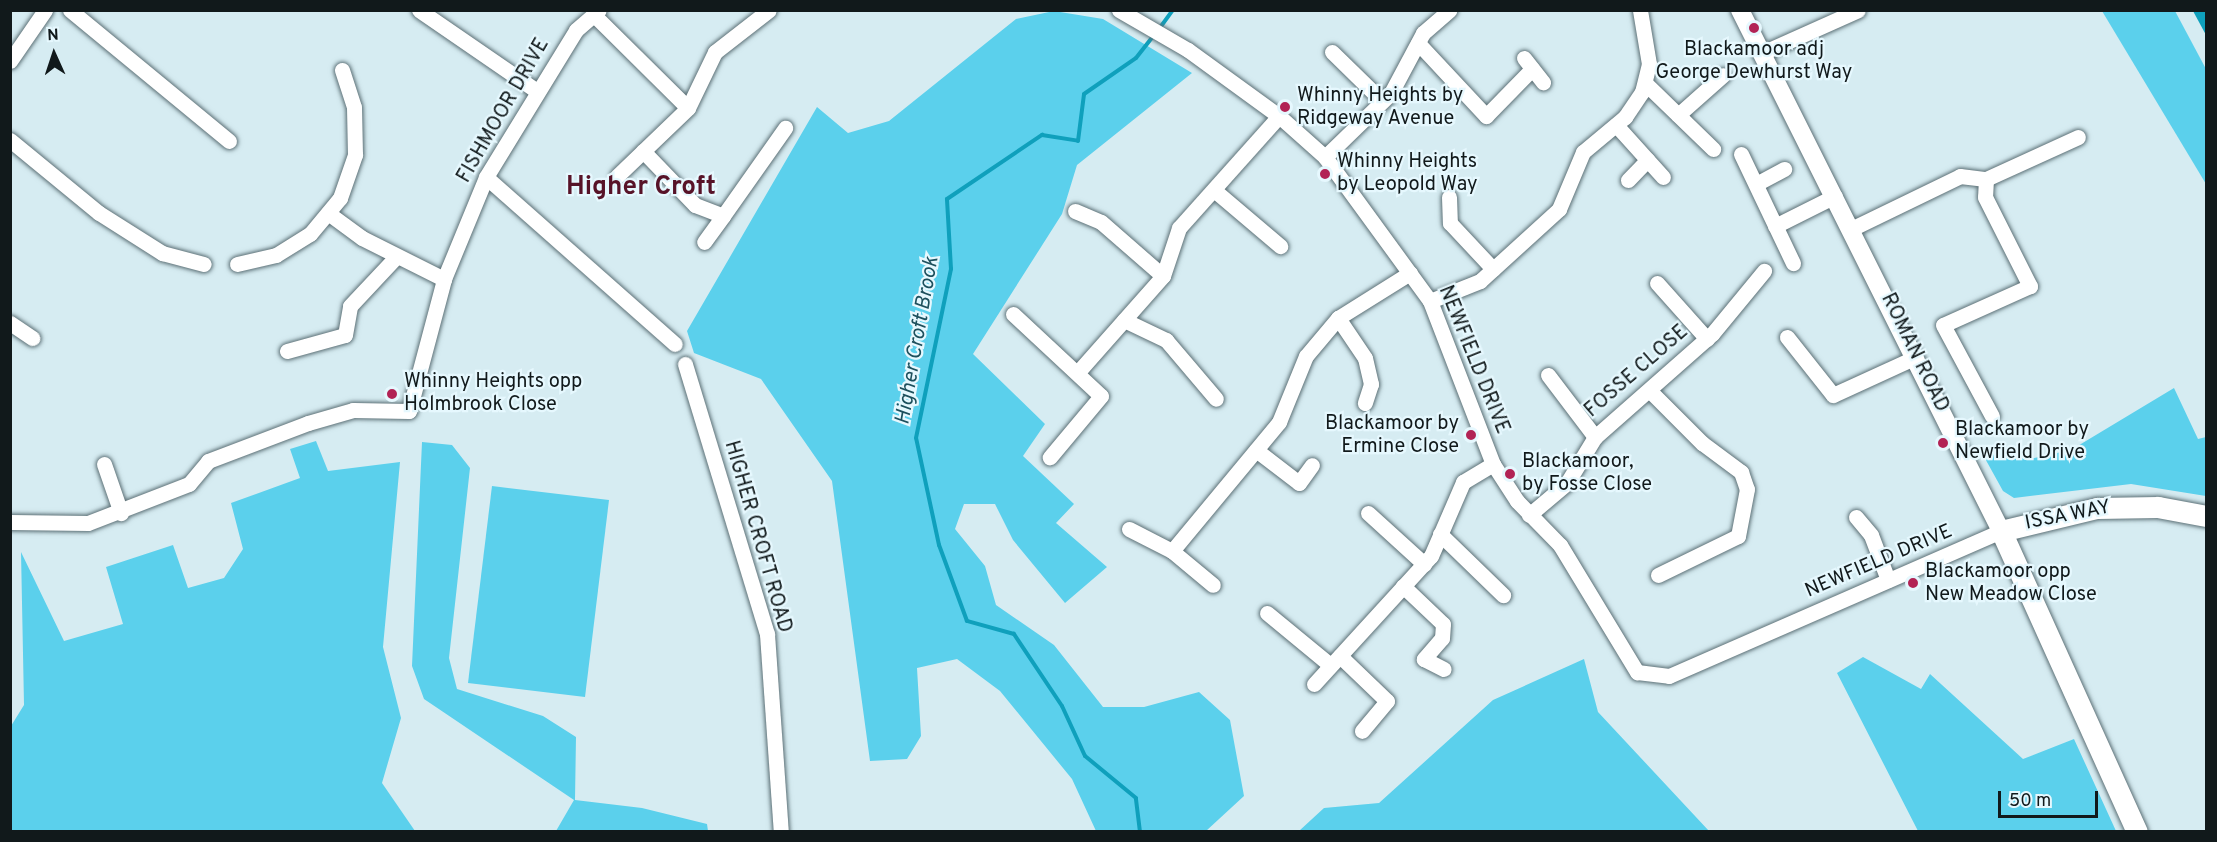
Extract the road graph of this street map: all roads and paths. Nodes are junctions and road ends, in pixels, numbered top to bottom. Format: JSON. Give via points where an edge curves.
{"nodes":[{"id":1,"x":45,"y":10,"type":"edge"},
{"id":2,"x":70,"y":10,"type":"edge"},
{"id":3,"x":419,"y":10,"type":"edge"},
{"id":4,"x":770,"y":10,"type":"edge"},
{"id":5,"x":1449,"y":10,"type":"edge"},
{"id":6,"x":1640,"y":10,"type":"edge"},
{"id":7,"x":1740,"y":10,"type":"edge"},
{"id":8,"x":1858,"y":10,"type":"edge"},
{"id":9,"x":1120,"y":11,"type":"edge"},
{"id":10,"x":596,"y":13,"type":"edge"},
{"id":11,"x":1418,"y":43,"type":"junction"},
{"id":12,"x":1332,"y":52,"type":"dead end"},
{"id":13,"x":1762,"y":53,"type":"junction"},
{"id":14,"x":10,"y":61,"type":"edge"},
{"id":15,"x":342,"y":70,"type":"dead end"},
{"id":16,"x":1723,"y":75,"type":"dead end"},
{"id":17,"x":1543,"y":82,"type":"dead end"},
{"id":18,"x":1645,"y":83,"type":"junction"},
{"id":19,"x":537,"y":91,"type":"junction"},
{"id":20,"x":1382,"y":101,"type":"junction"},
{"id":21,"x":688,"y":108,"type":"junction"},
{"id":22,"x":1678,"y":115,"type":"junction"},
{"id":23,"x":1279,"y":116,"type":"junction"},
{"id":24,"x":1616,"y":125,"type":"junction"},
{"id":25,"x":784,"y":128,"type":"dead end"},
{"id":26,"x":2078,"y":137,"type":"dead end"},
{"id":27,"x":10,"y":140,"type":"edge"},
{"id":28,"x":229,"y":141,"type":"dead end"},
{"id":29,"x":1713,"y":149,"type":"dead end"},
{"id":30,"x":643,"y":151,"type":"junction"},
{"id":31,"x":1741,"y":154,"type":"dead end"},
{"id":32,"x":1325,"y":157,"type":"junction"},
{"id":33,"x":1647,"y":160,"type":"junction"},
{"id":34,"x":1784,"y":169,"type":"dead end"},
{"id":35,"x":617,"y":176,"type":"dead end"},
{"id":36,"x":486,"y":177,"type":"junction"},
{"id":37,"x":1663,"y":177,"type":"dead end"},
{"id":38,"x":1986,"y":179,"type":"junction"},
{"id":39,"x":1628,"y":180,"type":"dead end"},
{"id":40,"x":1756,"y":184,"type":"junction"},
{"id":41,"x":1214,"y":190,"type":"junction"},
{"id":42,"x":1835,"y":196,"type":"junction"},
{"id":43,"x":1449,"y":197,"type":"dead end"},
{"id":44,"x":1075,"y":211,"type":"dead end"},
{"id":45,"x":328,"y":213,"type":"junction"},
{"id":46,"x":723,"y":216,"type":"junction"},
{"id":47,"x":1775,"y":226,"type":"junction"},
{"id":48,"x":1851,"y":229,"type":"junction"},
{"id":49,"x":704,"y":242,"type":"dead end"},
{"id":50,"x":1280,"y":246,"type":"dead end"},
{"id":51,"x":396,"y":257,"type":"junction"},
{"id":52,"x":1793,"y":263,"type":"dead end"},
{"id":53,"x":204,"y":264,"type":"dead end"},
{"id":54,"x":237,"y":264,"type":"dead end"},
{"id":55,"x":1493,"y":269,"type":"junction"},
{"id":56,"x":1764,"y":271,"type":"dead end"},
{"id":57,"x":1410,"y":273,"type":"junction"},
{"id":58,"x":1162,"y":276,"type":"junction"},
{"id":59,"x":444,"y":279,"type":"junction"},
{"id":60,"x":1657,"y":283,"type":"dead end"},
{"id":61,"x":1430,"y":301,"type":"junction"},
{"id":62,"x":1013,"y":314,"type":"dead end"},
{"id":63,"x":1338,"y":318,"type":"junction"},
{"id":64,"x":1124,"y":320,"type":"junction"},
{"id":65,"x":10,"y":323,"type":"edge"},
{"id":66,"x":1787,"y":337,"type":"dead end"},
{"id":67,"x":32,"y":338,"type":"dead end"},
{"id":68,"x":1707,"y":339,"type":"junction"},
{"id":69,"x":675,"y":344,"type":"dead end"},
{"id":70,"x":287,"y":351,"type":"dead end"},
{"id":71,"x":1916,"y":357,"type":"junction"},
{"id":72,"x":685,"y":364,"type":"dead end"},
{"id":73,"x":1078,"y":372,"type":"junction"},
{"id":74,"x":1548,"y":375,"type":"dead end"},
{"id":75,"x":1650,"y":391,"type":"junction"},
{"id":76,"x":1216,"y":399,"type":"dead end"},
{"id":77,"x":1365,"y":403,"type":"dead end"},
{"id":78,"x":1992,"y":416,"type":"dead end"},
{"id":79,"x":1595,"y":437,"type":"junction"},
{"id":80,"x":1256,"y":450,"type":"junction"},
{"id":81,"x":1050,"y":457,"type":"dead end"},
{"id":82,"x":104,"y":464,"type":"dead end"},
{"id":83,"x":1493,"y":464,"type":"junction"},
{"id":84,"x":1312,"y":465,"type":"dead end"},
{"id":85,"x":121,"y":513,"type":"junction"},
{"id":86,"x":1368,"y":513,"type":"dead end"},
{"id":87,"x":1528,"y":514,"type":"junction"},
{"id":88,"x":2206,"y":516,"type":"edge"},
{"id":89,"x":1856,"y":517,"type":"dead end"},
{"id":90,"x":10,"y":522,"type":"edge"},
{"id":91,"x":1129,"y":529,"type":"dead end"},
{"id":92,"x":2001,"y":531,"type":"junction"},
{"id":93,"x":1440,"y":534,"type":"junction"},
{"id":94,"x":1172,"y":551,"type":"junction"},
{"id":95,"x":1424,"y":564,"type":"junction"},
{"id":96,"x":1658,"y":575,"type":"dead end"},
{"id":97,"x":1888,"y":580,"type":"junction"},
{"id":98,"x":1213,"y":585,"type":"dead end"},
{"id":99,"x":1403,"y":586,"type":"junction"},
{"id":100,"x":1503,"y":594,"type":"dead end"},
{"id":101,"x":1267,"y":613,"type":"dead end"},
{"id":102,"x":1335,"y":661,"type":"junction"},
{"id":103,"x":1444,"y":669,"type":"dead end"},
{"id":104,"x":1314,"y":684,"type":"dead end"},
{"id":105,"x":1362,"y":731,"type":"dead end"},
{"id":106,"x":781,"y":831,"type":"edge"},
{"id":107,"x":2137,"y":831,"type":"edge"}],
"edges":[{"from":1,"to":14,"type":"street"},
{"from":2,"to":28,"type":"street"},
{"from":3,"to":19,"type":"street"},
{"from":4,"to":21,"type":"street","via":[[715,52]]},
{"from":5,"to":11,"type":"street"},
{"from":6,"to":18,"type":"street","via":[[1648,34]]},
{"from":7,"to":13,"type":"street","name":"ROMAN ROAD"},
{"from":8,"to":13,"type":"street"},
{"from":9,"to":23,"type":"street","name":"NEWFIELD DRIVE","via":[[1188,50]]},
{"from":10,"to":19,"type":"street","name":"FISHMOOR DRIVE","via":[[576,30]]},
{"from":10,"to":21,"type":"street"},
{"from":11,"to":17,"type":"street","via":[[1486,116],[1528,63]]},
{"from":11,"to":20,"type":"street"},
{"from":12,"to":20,"type":"street"},
{"from":13,"to":42,"type":"street","name":"ROMAN ROAD"},
{"from":15,"to":45,"type":"street","via":[[354,107],[355,155],[340,198]]},
{"from":16,"to":22,"type":"street"},
{"from":18,"to":22,"type":"street"},
{"from":18,"to":24,"type":"street"},
{"from":19,"to":36,"type":"street","name":"FISHMOOR DRIVE"},
{"from":20,"to":32,"type":"street"},
{"from":21,"to":30,"type":"street"},
{"from":22,"to":29,"type":"street"},
{"from":23,"to":32,"type":"street","name":"NEWFIELD DRIVE"},
{"from":23,"to":41,"type":"street"},
{"from":24,"to":33,"type":"street"},
{"from":24,"to":55,"type":"street","via":[[1583,152],[1559,209]]},
{"from":25,"to":46,"type":"street"},
{"from":26,"to":38,"type":"street"},
{"from":27,"to":53,"type":"street","via":[[99,213],[162,253]]},
{"from":30,"to":35,"type":"street"},
{"from":30,"to":46,"type":"street","via":[[695,205]]},
{"from":31,"to":40,"type":"street"},
{"from":32,"to":57,"type":"street","name":"NEWFIELD DRIVE"},
{"from":33,"to":37,"type":"street"},
{"from":33,"to":39,"type":"street"},
{"from":34,"to":40,"type":"street"},
{"from":36,"to":59,"type":"street","name":"FISHMOOR DRIVE"},
{"from":36,"to":69,"type":"street"},
{"from":38,"to":48,"type":"street","via":[[1960,176]]},
{"from":38,"to":78,"type":"street","via":[[1985,197],[2030,286],[1942,325]]},
{"from":40,"to":47,"type":"street"},
{"from":41,"to":50,"type":"street"},
{"from":41,"to":58,"type":"street","via":[[1179,228]]},
{"from":42,"to":47,"type":"street"},
{"from":42,"to":48,"type":"street","name":"ROMAN ROAD"},
{"from":43,"to":55,"type":"street","via":[[1450,223]]},
{"from":44,"to":58,"type":"street","via":[[1101,222]]},
{"from":45,"to":51,"type":"street"},
{"from":45,"to":54,"type":"street","via":[[310,234],[276,255]]},
{"from":46,"to":49,"type":"street"},
{"from":47,"to":52,"type":"street"},
{"from":48,"to":71,"type":"street","name":"ROMAN ROAD"},
{"from":51,"to":59,"type":"street"},
{"from":51,"to":70,"type":"street","via":[[350,306],[345,334]]},
{"from":55,"to":61,"type":"street","via":[[1480,281]]},
{"from":56,"to":68,"type":"street","name":"FOSSE CLOSE"},
{"from":57,"to":61,"type":"street","name":"NEWFIELD DRIVE"},
{"from":57,"to":63,"type":"street"},
{"from":58,"to":64,"type":"street"},
{"from":59,"to":85,"type":"street","name":"FISHMOOR DRIVE","via":[[407,413],[353,410],[308,423],[208,461],[189,484]]},
{"from":60,"to":68,"type":"street","name":"FOSSE CLOSE"},
{"from":61,"to":83,"type":"street","name":"NEWFIELD DRIVE"},
{"from":62,"to":73,"type":"street"},
{"from":63,"to":77,"type":"street","via":[[1365,358],[1371,384]]},
{"from":63,"to":80,"type":"street","via":[[1306,356],[1279,422]]},
{"from":64,"to":73,"type":"street"},
{"from":64,"to":76,"type":"street","via":[[1166,340]]},
{"from":65,"to":67,"type":"street"},
{"from":66,"to":71,"type":"street","via":[[1833,394]]},
{"from":68,"to":75,"type":"street","name":"FOSSE CLOSE"},
{"from":71,"to":92,"type":"street","name":"ROMAN ROAD"},
{"from":72,"to":106,"type":"street","name":"HIGHER CROFT ROAD","via":[[766,634]]},
{"from":73,"to":81,"type":"street","via":[[1101,396]]},
{"from":74,"to":79,"type":"street","name":"FOSSE CLOSE"},
{"from":75,"to":79,"type":"street","name":"FOSSE CLOSE"},
{"from":75,"to":96,"type":"street","via":[[1702,443],[1741,472],[1747,489],[1738,536]]},
{"from":79,"to":87,"type":"street","name":"FOSSE CLOSE","via":[[1568,483]]},
{"from":80,"to":84,"type":"street","via":[[1299,483]]},
{"from":80,"to":94,"type":"street"},
{"from":82,"to":85,"type":"street"},
{"from":83,"to":87,"type":"street","name":"NEWFIELD DRIVE"},
{"from":83,"to":93,"type":"street","via":[[1463,482]]},
{"from":85,"to":90,"type":"street","via":[[88,523]]},
{"from":86,"to":95,"type":"street"},
{"from":87,"to":97,"type":"street","name":"NEWFIELD DRIVE","via":[[1552,535],[1580,575],[1626,660],[1650,677],[1669,676]]},
{"from":88,"to":92,"type":"main road","name":"ISSA WAY","via":[[2158,507],[2097,508]]},
{"from":89,"to":97,"type":"street","via":[[1871,535]]},
{"from":91,"to":94,"type":"street"},
{"from":92,"to":97,"type":"street","name":"NEWFIELD DRIVE"},
{"from":92,"to":107,"type":"main road","name":"ROMAN ROAD"},
{"from":93,"to":95,"type":"street"},
{"from":93,"to":100,"type":"street"},
{"from":94,"to":98,"type":"street"},
{"from":95,"to":99,"type":"street"},
{"from":99,"to":102,"type":"street"},
{"from":99,"to":103,"type":"street","via":[[1443,624],[1442,638],[1424,659]]},
{"from":101,"to":102,"type":"street"},
{"from":102,"to":104,"type":"street"},
{"from":102,"to":105,"type":"street","via":[[1387,701]]}]}
